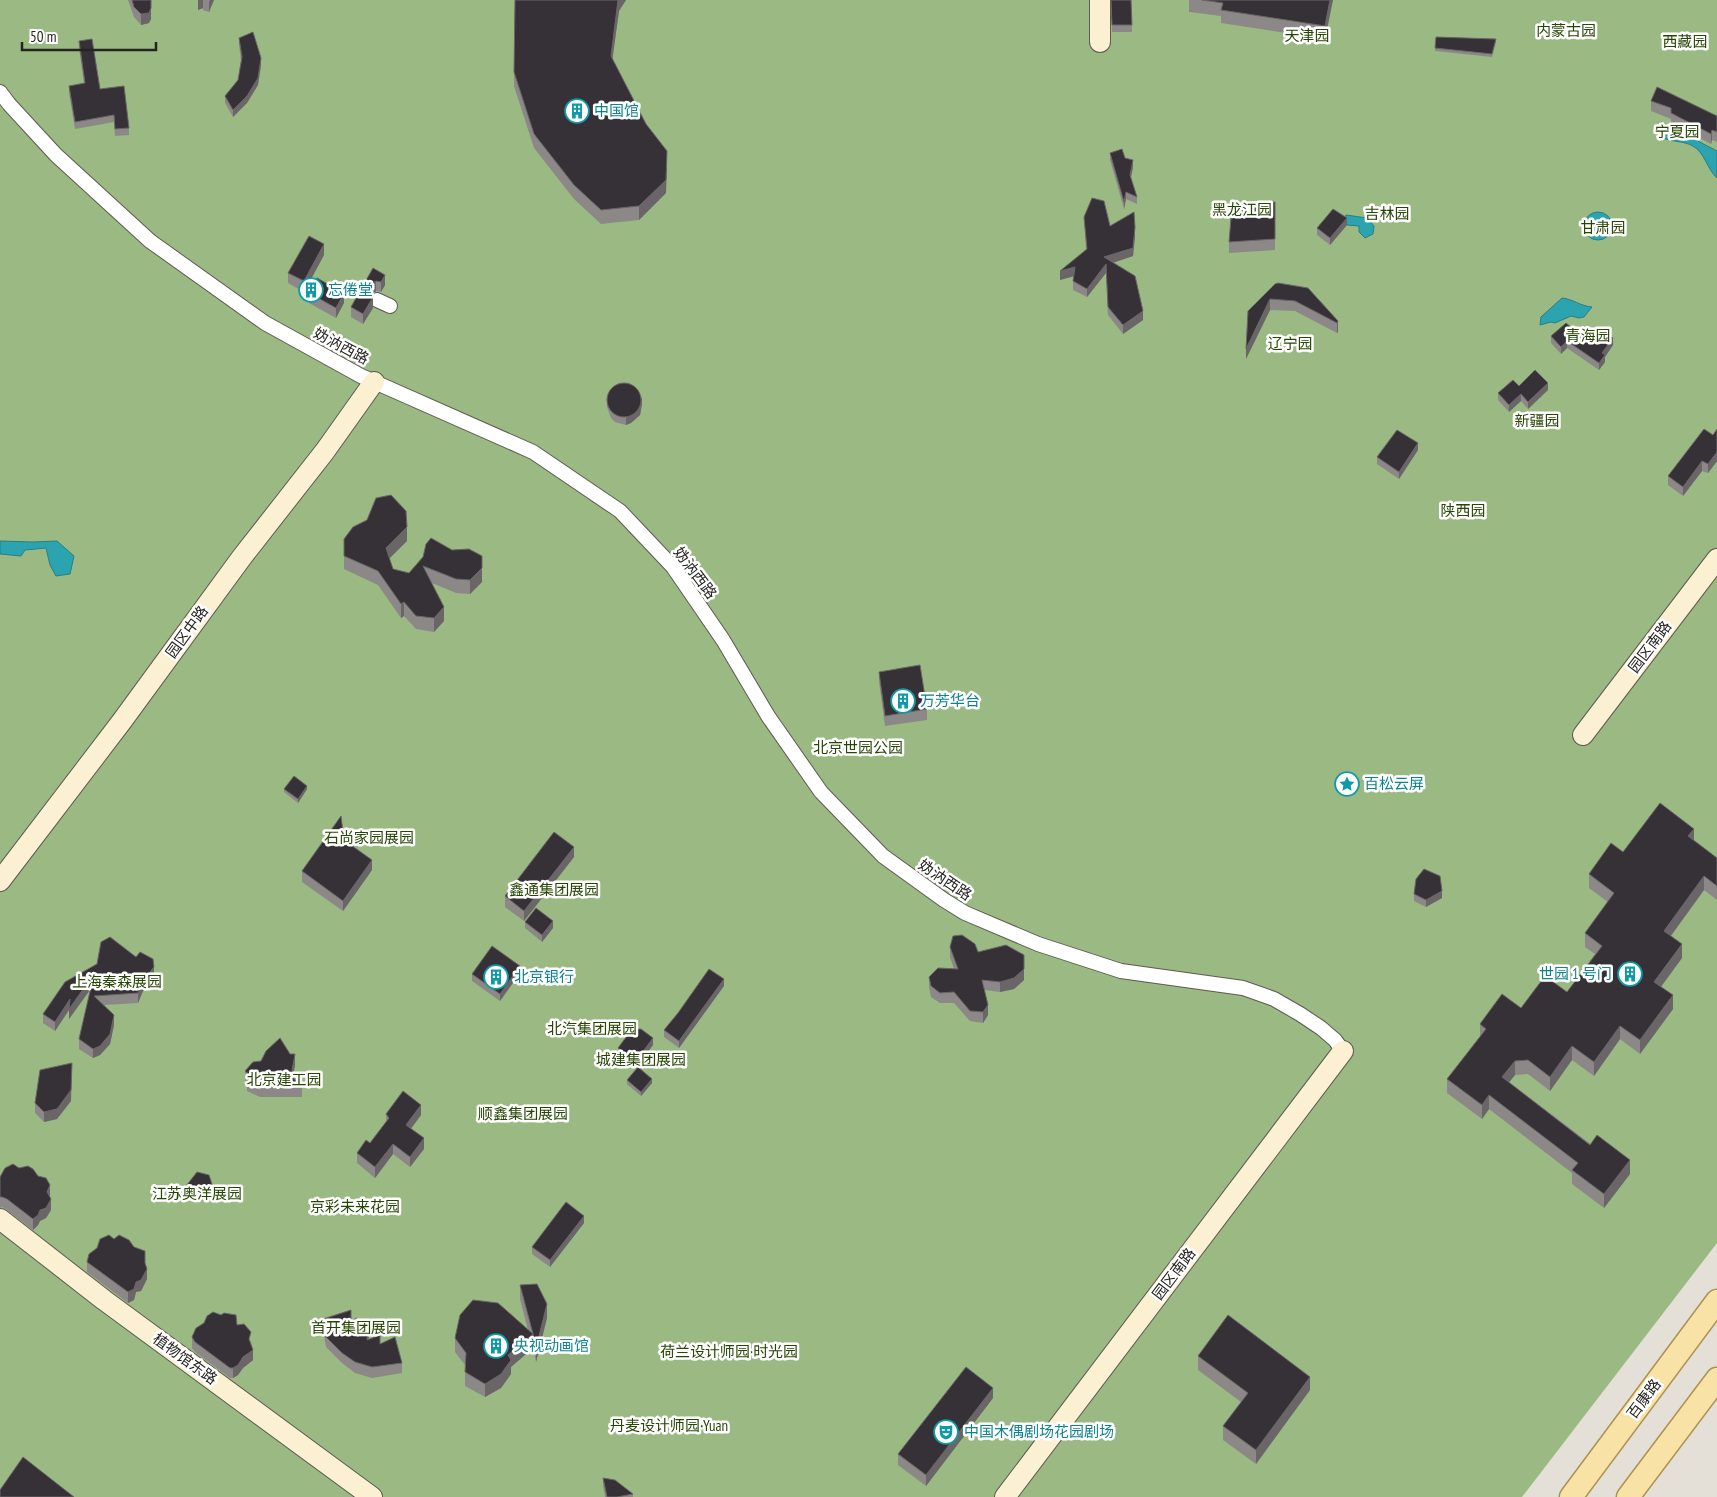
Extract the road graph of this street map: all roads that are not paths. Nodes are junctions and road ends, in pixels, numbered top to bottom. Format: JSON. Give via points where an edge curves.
{"nodes":[{"id":1,"x":1100,"y":0,"type":"edge"},
{"id":2,"x":1100,"y":42,"type":"dead end"},
{"id":3,"x":0,"y":92,"type":"edge"},
{"id":4,"x":374,"y":382,"type":"junction"},
{"id":5,"x":1717,"y":559,"type":"edge"},
{"id":6,"x":1584,"y":735,"type":"dead end"},
{"id":7,"x":0,"y":881,"type":"edge"},
{"id":8,"x":1343,"y":1052,"type":"joint"},
{"id":9,"x":0,"y":1220,"type":"edge"},
{"id":10,"x":1717,"y":1302,"type":"edge"},
{"id":11,"x":1717,"y":1379,"type":"edge"},
{"id":12,"x":372,"y":1497,"type":"edge"},
{"id":13,"x":1005,"y":1497,"type":"edge"},
{"id":14,"x":1570,"y":1497,"type":"edge"},
{"id":15,"x":1628,"y":1497,"type":"edge"}],
"edges":[{"from":1,"to":2,"type":"street"},
{"from":3,"to":4,"type":"street","name":"妫汭西路","via":[[56,154],[150,242],[265,323]]},
{"from":4,"to":7,"type":"street","name":"园区中路"},
{"from":4,"to":8,"type":"street","name":"妫汭西路","via":[[533,452],[620,511],[673,567],[768,716],[821,792],[883,856],[944,900],[965,913],[1038,944],[1121,971],[1243,988],[1274,999],[1321,1028]]},
{"from":5,"to":6,"type":"street","name":"园区南路"},
{"from":8,"to":13,"type":"street","name":"园区南路"},
{"from":9,"to":12,"type":"street","name":"植物馆东路"},
{"from":10,"to":14,"type":"main road","name":"百康路"},
{"from":11,"to":15,"type":"main road"}]}
